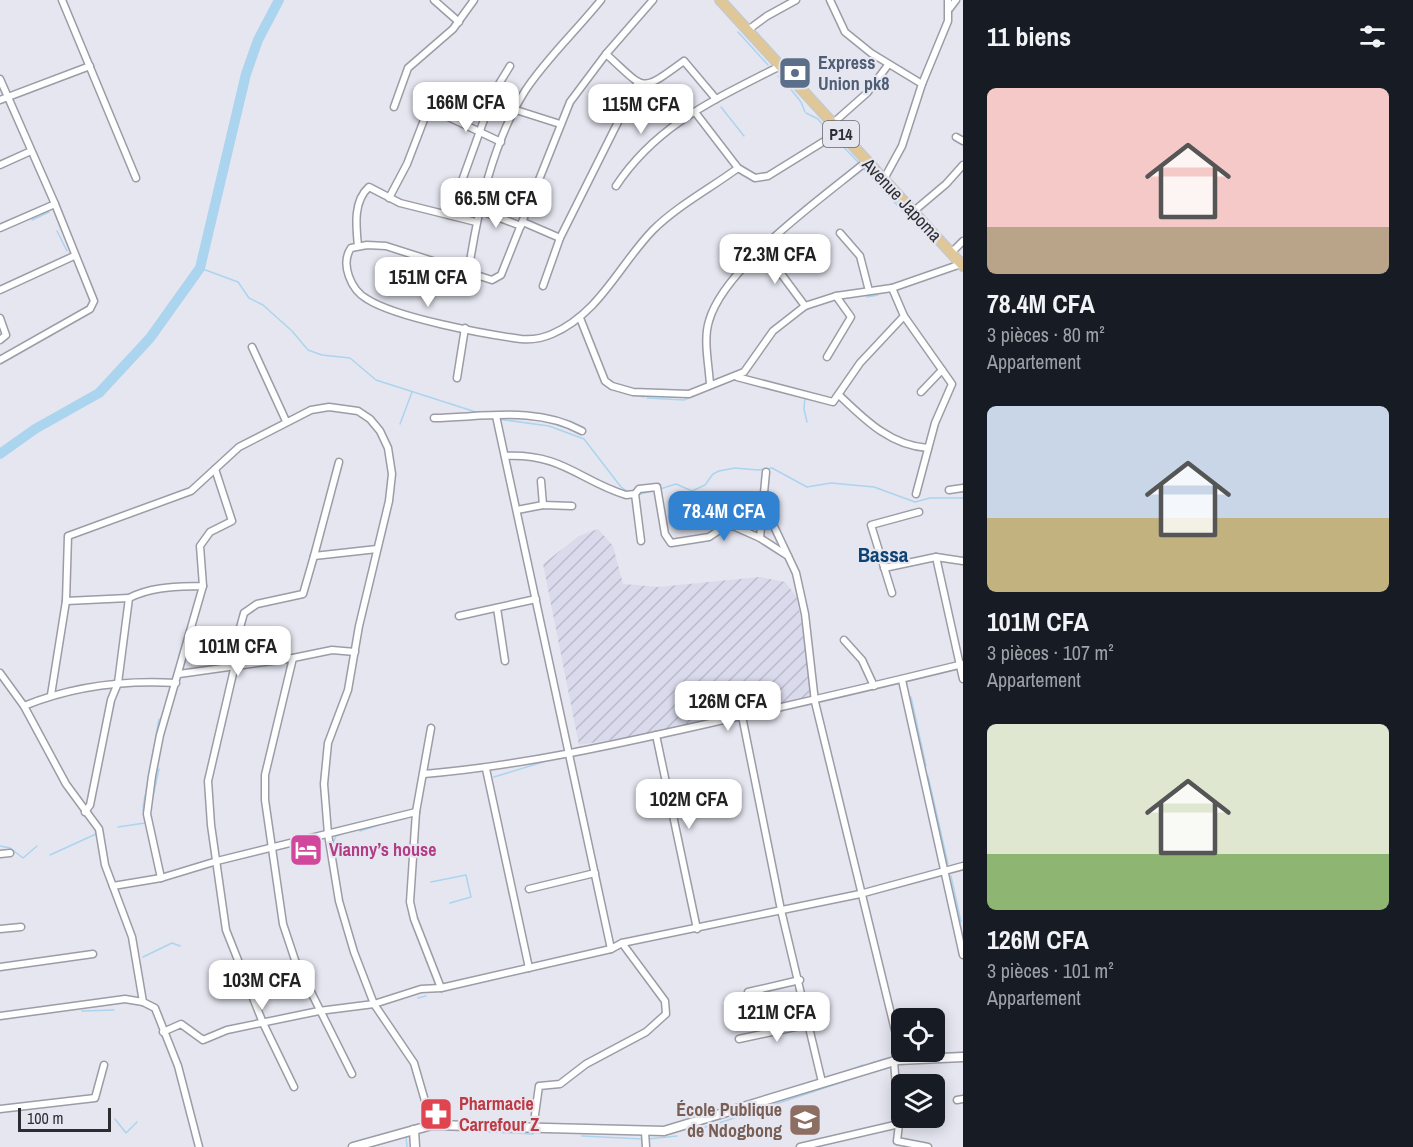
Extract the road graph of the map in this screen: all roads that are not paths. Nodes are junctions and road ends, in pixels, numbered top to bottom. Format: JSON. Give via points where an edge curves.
{"nodes":[{"id":1,"x":62,"y":0,"type":"edge"},
{"id":2,"x":434,"y":0,"type":"edge"},
{"id":3,"x":474,"y":0,"type":"edge"},
{"id":4,"x":601,"y":0,"type":"edge"},
{"id":5,"x":642,"y":0,"type":"edge"},
{"id":6,"x":653,"y":0,"type":"edge"},
{"id":7,"x":720,"y":0,"type":"edge"},
{"id":8,"x":796,"y":0,"type":"edge"},
{"id":9,"x":830,"y":0,"type":"edge"},
{"id":10,"x":948,"y":0,"type":"edge"},
{"id":11,"x":956,"y":0,"type":"edge"},
{"id":12,"x":647,"y":6,"type":"junction"},
{"id":13,"x":950,"y":8,"type":"junction"},
{"id":14,"x":459,"y":22,"type":"junction"},
{"id":15,"x":748,"y":30,"type":"junction"},
{"id":16,"x":606,"y":54,"type":"junction"},
{"id":17,"x":888,"y":65,"type":"junction"},
{"id":18,"x":90,"y":66,"type":"junction"},
{"id":19,"x":510,"y":66,"type":"dead end"},
{"id":20,"x":780,"y":66,"type":"junction"},
{"id":21,"x":0,"y":79,"type":"edge"},
{"id":22,"x":638,"y":82,"type":"junction"},
{"id":23,"x":922,"y":84,"type":"junction"},
{"id":24,"x":7,"y":97,"type":"junction"},
{"id":25,"x":716,"y":99,"type":"junction"},
{"id":26,"x":0,"y":100,"type":"edge"},
{"id":27,"x":394,"y":107,"type":"dead end"},
{"id":28,"x":516,"y":110,"type":"junction"},
{"id":29,"x":694,"y":112,"type":"junction"},
{"id":30,"x":560,"y":124,"type":"junction"},
{"id":31,"x":836,"y":128,"type":"junction"},
{"id":32,"x":479,"y":131,"type":"junction"},
{"id":33,"x":956,"y":137,"type":"dead end"},
{"id":34,"x":963,"y":141,"type":"edge"},
{"id":35,"x":501,"y":142,"type":"junction"},
{"id":36,"x":31,"y":151,"type":"junction"},
{"id":37,"x":867,"y":161,"type":"junction"},
{"id":38,"x":0,"y":165,"type":"edge"},
{"id":39,"x":963,"y":165,"type":"edge"},
{"id":40,"x":738,"y":168,"type":"junction"},
{"id":41,"x":136,"y":178,"type":"dead end"},
{"id":42,"x":884,"y":178,"type":"junction"},
{"id":43,"x":616,"y":186,"type":"dead end"},
{"id":44,"x":389,"y":198,"type":"junction"},
{"id":45,"x":55,"y":204,"type":"junction"},
{"id":46,"x":479,"y":210,"type":"junction"},
{"id":47,"x":914,"y":211,"type":"junction"},
{"id":48,"x":450,"y":214,"type":"junction"},
{"id":49,"x":476,"y":222,"type":"junction"},
{"id":50,"x":522,"y":224,"type":"junction"},
{"id":51,"x":0,"y":228,"type":"edge"},
{"id":52,"x":840,"y":233,"type":"dead end"},
{"id":53,"x":560,"y":238,"type":"junction"},
{"id":54,"x":963,"y":241,"type":"edge"},
{"id":55,"x":358,"y":246,"type":"junction"},
{"id":56,"x":951,"y":253,"type":"junction"},
{"id":57,"x":754,"y":255,"type":"junction"},
{"id":58,"x":74,"y":256,"type":"junction"},
{"id":59,"x":962,"y":265,"type":"edge"},
{"id":60,"x":468,"y":274,"type":"junction"},
{"id":61,"x":543,"y":286,"type":"dead end"},
{"id":62,"x":892,"y":288,"type":"junction"},
{"id":63,"x":0,"y":290,"type":"edge"},
{"id":64,"x":869,"y":291,"type":"junction"},
{"id":65,"x":836,"y":296,"type":"junction"},
{"id":66,"x":805,"y":306,"type":"junction"},
{"id":67,"x":904,"y":316,"type":"junction"},
{"id":68,"x":0,"y":318,"type":"edge"},
{"id":69,"x":580,"y":318,"type":"junction"},
{"id":70,"x":465,"y":328,"type":"junction"},
{"id":71,"x":0,"y":340,"type":"edge"},
{"id":72,"x":252,"y":347,"type":"dead end"},
{"id":73,"x":827,"y":357,"type":"dead end"},
{"id":74,"x":0,"y":360,"type":"edge"},
{"id":75,"x":942,"y":370,"type":"junction"},
{"id":76,"x":737,"y":376,"type":"junction"},
{"id":77,"x":457,"y":378,"type":"dead end"},
{"id":78,"x":710,"y":386,"type":"junction"},
{"id":79,"x":921,"y":392,"type":"dead end"},
{"id":80,"x":840,"y":396,"type":"junction"},
{"id":81,"x":496,"y":416,"type":"junction"},
{"id":82,"x":434,"y":418,"type":"dead end"},
{"id":83,"x":286,"y":421,"type":"junction"},
{"id":84,"x":582,"y":431,"type":"dead end"},
{"id":85,"x":928,"y":448,"type":"junction"},
{"id":86,"x":505,"y":456,"type":"junction"},
{"id":87,"x":339,"y":462,"type":"dead end"},
{"id":88,"x":215,"y":468,"type":"junction"},
{"id":89,"x":766,"y":472,"type":"dead end"},
{"id":90,"x":541,"y":481,"type":"dead end"},
{"id":91,"x":963,"y":488,"type":"edge"},
{"id":92,"x":949,"y":490,"type":"dead end"},
{"id":93,"x":635,"y":494,"type":"junction"},
{"id":94,"x":916,"y":494,"type":"dead end"},
{"id":95,"x":762,"y":496,"type":"junction"},
{"id":96,"x":543,"y":505,"type":"junction"},
{"id":97,"x":572,"y":506,"type":"dead end"},
{"id":98,"x":517,"y":510,"type":"junction"},
{"id":99,"x":919,"y":512,"type":"dead end"},
{"id":100,"x":760,"y":538,"type":"junction"},
{"id":101,"x":640,"y":541,"type":"dead end"},
{"id":102,"x":377,"y":549,"type":"junction"},
{"id":103,"x":314,"y":556,"type":"junction"},
{"id":104,"x":936,"y":557,"type":"junction"},
{"id":105,"x":791,"y":558,"type":"junction"},
{"id":106,"x":963,"y":561,"type":"edge"},
{"id":107,"x":884,"y":568,"type":"junction"},
{"id":108,"x":203,"y":586,"type":"junction"},
{"id":109,"x":892,"y":593,"type":"dead end"},
{"id":110,"x":129,"y":598,"type":"junction"},
{"id":111,"x":536,"y":599,"type":"junction"},
{"id":112,"x":66,"y":601,"type":"junction"},
{"id":113,"x":497,"y":608,"type":"junction"},
{"id":114,"x":459,"y":616,"type":"dead end"},
{"id":115,"x":844,"y":640,"type":"dead end"},
{"id":116,"x":355,"y":652,"type":"junction"},
{"id":117,"x":293,"y":658,"type":"junction"},
{"id":118,"x":505,"y":661,"type":"dead end"},
{"id":119,"x":962,"y":664,"type":"edge"},
{"id":120,"x":235,"y":665,"type":"junction"},
{"id":121,"x":0,"y":673,"type":"edge"},
{"id":122,"x":179,"y":674,"type":"junction"},
{"id":123,"x":963,"y":679,"type":"edge"},
{"id":124,"x":902,"y":680,"type":"junction"},
{"id":125,"x":118,"y":683,"type":"junction"},
{"id":126,"x":176,"y":683,"type":"junction"},
{"id":127,"x":874,"y":686,"type":"junction"},
{"id":128,"x":51,"y":695,"type":"junction"},
{"id":129,"x":814,"y":702,"type":"junction"},
{"id":130,"x":24,"y":706,"type":"junction"},
{"id":131,"x":742,"y":716,"type":"junction"},
{"id":132,"x":430,"y":728,"type":"dead end"},
{"id":133,"x":656,"y":735,"type":"junction"},
{"id":134,"x":570,"y":752,"type":"junction"},
{"id":135,"x":486,"y":769,"type":"junction"},
{"id":136,"x":424,"y":774,"type":"junction"},
{"id":137,"x":85,"y":812,"type":"junction"},
{"id":138,"x":416,"y":812,"type":"junction"},
{"id":139,"x":328,"y":834,"type":"junction"},
{"id":140,"x":271,"y":848,"type":"junction"},
{"id":141,"x":0,"y":854,"type":"edge"},
{"id":142,"x":10,"y":854,"type":"dead end"},
{"id":143,"x":217,"y":861,"type":"junction"},
{"id":144,"x":963,"y":866,"type":"edge"},
{"id":145,"x":944,"y":869,"type":"junction"},
{"id":146,"x":595,"y":873,"type":"junction"},
{"id":147,"x":161,"y":878,"type":"junction"},
{"id":148,"x":113,"y":886,"type":"junction"},
{"id":149,"x":529,"y":889,"type":"dead end"},
{"id":150,"x":860,"y":894,"type":"junction"},
{"id":151,"x":782,"y":910,"type":"junction"},
{"id":152,"x":21,"y":927,"type":"dead end"},
{"id":153,"x":0,"y":929,"type":"edge"},
{"id":154,"x":697,"y":929,"type":"junction"},
{"id":155,"x":622,"y":943,"type":"junction"},
{"id":156,"x":610,"y":949,"type":"junction"},
{"id":157,"x":93,"y":954,"type":"dead end"},
{"id":158,"x":963,"y":955,"type":"edge"},
{"id":159,"x":0,"y":967,"type":"edge"},
{"id":160,"x":529,"y":968,"type":"junction"},
{"id":161,"x":800,"y":980,"type":"junction"},
{"id":162,"x":441,"y":988,"type":"junction"},
{"id":163,"x":748,"y":992,"type":"dead end"},
{"id":164,"x":143,"y":1002,"type":"junction"},
{"id":165,"x":374,"y":1004,"type":"junction"},
{"id":166,"x":319,"y":1011,"type":"junction"},
{"id":167,"x":0,"y":1016,"type":"edge"},
{"id":168,"x":264,"y":1023,"type":"junction"},
{"id":169,"x":809,"y":1024,"type":"junction"},
{"id":170,"x":891,"y":1029,"type":"edge"},
{"id":171,"x":163,"y":1032,"type":"junction"},
{"id":172,"x":739,"y":1040,"type":"dead end"},
{"id":173,"x":963,"y":1057,"type":"edge"},
{"id":174,"x":945,"y":1058,"type":"edge"},
{"id":175,"x":891,"y":1062,"type":"edge"},
{"id":176,"x":104,"y":1065,"type":"dead end"},
{"id":177,"x":352,"y":1074,"type":"dead end"},
{"id":178,"x":822,"y":1082,"type":"junction"},
{"id":179,"x":294,"y":1087,"type":"dead end"},
{"id":180,"x":0,"y":1109,"type":"edge"},
{"id":181,"x":432,"y":1125,"type":"junction"},
{"id":182,"x":891,"y":1126,"type":"edge"},
{"id":183,"x":898,"y":1128,"type":"edge"},
{"id":184,"x":533,"y":1129,"type":"junction"},
{"id":185,"x":414,"y":1130,"type":"junction"},
{"id":186,"x":645,"y":1132,"type":"junction"},
{"id":187,"x":896,"y":1144,"type":"edge"},
{"id":188,"x":200,"y":1147,"type":"edge"},
{"id":189,"x":353,"y":1147,"type":"edge"},
{"id":190,"x":415,"y":1147,"type":"edge"},
{"id":191,"x":646,"y":1147,"type":"edge"},
{"id":192,"x":800,"y":1147,"type":"edge"},
{"id":193,"x":928,"y":1147,"type":"edge"}],
"edges":[{"from":1,"to":18,"type":"street"},
{"from":2,"to":14,"type":"street"},
{"from":3,"to":14,"type":"street"},
{"from":4,"to":28,"type":"street","via":[[529,85]]},
{"from":5,"to":12,"type":"street"},
{"from":6,"to":12,"type":"street"},
{"from":7,"to":15,"type":"main road","name":"Avenue Japoma","number":"P14"},
{"from":8,"to":15,"type":"street"},
{"from":9,"to":17,"type":"street","via":[[845,32]]},
{"from":10,"to":13,"type":"street"},
{"from":11,"to":13,"type":"street"},
{"from":12,"to":16,"type":"street"},
{"from":13,"to":23,"type":"street"},
{"from":14,"to":27,"type":"street","via":[[408,68]]},
{"from":15,"to":20,"type":"main road","name":"Avenue Japoma","number":"P14"},
{"from":16,"to":22,"type":"street"},
{"from":16,"to":30,"type":"street","via":[[576,93]]},
{"from":17,"to":23,"type":"street"},
{"from":17,"to":31,"type":"street"},
{"from":18,"to":24,"type":"street"},
{"from":18,"to":41,"type":"street"},
{"from":19,"to":32,"type":"street","via":[[494,92]]},
{"from":20,"to":25,"type":"street"},
{"from":20,"to":31,"type":"main road","name":"Avenue Japoma","number":"P14"},
{"from":21,"to":24,"type":"street"},
{"from":22,"to":25,"type":"street","via":[[654,83],[684,61]]},
{"from":22,"to":53,"type":"street"},
{"from":23,"to":42,"type":"street","via":[[902,146]]},
{"from":24,"to":26,"type":"street"},
{"from":24,"to":36,"type":"street"},
{"from":25,"to":29,"type":"street"},
{"from":28,"to":30,"type":"street"},
{"from":28,"to":35,"type":"street"},
{"from":29,"to":40,"type":"street"},
{"from":29,"to":43,"type":"street","via":[[649,144]]},
{"from":30,"to":50,"type":"street"},
{"from":31,"to":37,"type":"main road","name":"Avenue Japoma","number":"P14"},
{"from":31,"to":40,"type":"street","via":[[761,178]]},
{"from":32,"to":35,"type":"street"},
{"from":32,"to":44,"type":"street","via":[[442,114],[427,112]]},
{"from":32,"to":48,"type":"street"},
{"from":33,"to":34,"type":"street"},
{"from":35,"to":46,"type":"street"},
{"from":36,"to":38,"type":"street"},
{"from":36,"to":45,"type":"street"},
{"from":37,"to":42,"type":"main road","name":"Avenue Japoma","number":"P14"},
{"from":37,"to":57,"type":"street"},
{"from":39,"to":47,"type":"street"},
{"from":40,"to":69,"type":"street","via":[[657,227]]},
{"from":42,"to":47,"type":"main road","name":"Avenue Japoma","number":"P14"},
{"from":44,"to":48,"type":"street"},
{"from":44,"to":55,"type":"street","via":[[370,187],[366,189],[356,215]]},
{"from":45,"to":51,"type":"street"},
{"from":45,"to":58,"type":"street"},
{"from":46,"to":49,"type":"street"},
{"from":46,"to":50,"type":"street"},
{"from":47,"to":56,"type":"main road","name":"Avenue Japoma","number":"P14"},
{"from":48,"to":49,"type":"street"},
{"from":49,"to":60,"type":"street"},
{"from":50,"to":53,"type":"street"},
{"from":50,"to":60,"type":"street","via":[[501,275],[492,280]]},
{"from":52,"to":64,"type":"street","via":[[860,256]]},
{"from":53,"to":61,"type":"street"},
{"from":54,"to":56,"type":"street"},
{"from":55,"to":60,"type":"street","via":[[386,246]]},
{"from":55,"to":70,"type":"street","via":[[347,254],[345,264],[364,298],[434,322]]},
{"from":56,"to":59,"type":"main road","name":"Avenue Japoma","number":"P14"},
{"from":57,"to":66,"type":"street","via":[[787,280]]},
{"from":57,"to":78,"type":"street","via":[[713,307],[708,324]]},
{"from":58,"to":63,"type":"street"},
{"from":58,"to":74,"type":"street","via":[[94,297],[90,309]]},
{"from":59,"to":62,"type":"street"},
{"from":62,"to":64,"type":"street"},
{"from":62,"to":67,"type":"street"},
{"from":64,"to":65,"type":"street"},
{"from":65,"to":66,"type":"street"},
{"from":65,"to":73,"type":"street","via":[[851,317]]},
{"from":66,"to":76,"type":"street","via":[[773,331],[748,368]]},
{"from":67,"to":75,"type":"street"},
{"from":67,"to":80,"type":"street","via":[[860,363]]},
{"from":68,"to":71,"type":"street","via":[[6,334]]},
{"from":69,"to":70,"type":"street","via":[[537,339]]},
{"from":69,"to":78,"type":"street","via":[[600,372],[612,386],[670,395],[689,394]]},
{"from":70,"to":77,"type":"street"},
{"from":72,"to":83,"type":"street"},
{"from":75,"to":79,"type":"street"},
{"from":75,"to":85,"type":"street","via":[[952,386]]},
{"from":76,"to":78,"type":"street"},
{"from":76,"to":80,"type":"street","via":[[830,402]]},
{"from":80,"to":85,"type":"street","via":[[875,429]]},
{"from":81,"to":82,"type":"street"},
{"from":81,"to":84,"type":"street","via":[[531,414],[561,420]]},
{"from":81,"to":86,"type":"street"},
{"from":83,"to":88,"type":"street","via":[[239,447]]},
{"from":83,"to":102,"type":"street","via":[[311,410],[343,408],[358,411],[380,431],[388,447],[392,474]]},
{"from":85,"to":94,"type":"street"},
{"from":86,"to":93,"type":"street","via":[[556,462],[619,492]]},
{"from":86,"to":98,"type":"street"},
{"from":87,"to":103,"type":"street"},
{"from":88,"to":108,"type":"street","via":[[232,521],[203,539]]},
{"from":88,"to":112,"type":"street","via":[[191,491],[68,536]]},
{"from":89,"to":95,"type":"street"},
{"from":90,"to":96,"type":"street"},
{"from":91,"to":92,"type":"street"},
{"from":93,"to":100,"type":"street","via":[[639,489],[658,488],[665,534],[671,543],[709,537],[728,525]]},
{"from":93,"to":101,"type":"street"},
{"from":95,"to":100,"type":"street"},
{"from":95,"to":105,"type":"street"},
{"from":96,"to":97,"type":"street"},
{"from":96,"to":98,"type":"street"},
{"from":98,"to":111,"type":"street"},
{"from":99,"to":107,"type":"street","via":[[871,525]]},
{"from":100,"to":105,"type":"street"},
{"from":102,"to":103,"type":"street"},
{"from":102,"to":116,"type":"street"},
{"from":103,"to":120,"type":"street","via":[[303,594],[246,609]]},
{"from":104,"to":106,"type":"street"},
{"from":104,"to":107,"type":"street"},
{"from":104,"to":119,"type":"street"},
{"from":105,"to":129,"type":"street","via":[[805,614]]},
{"from":107,"to":109,"type":"street"},
{"from":108,"to":110,"type":"street","via":[[166,587]]},
{"from":108,"to":122,"type":"street"},
{"from":110,"to":112,"type":"street"},
{"from":110,"to":125,"type":"street"},
{"from":111,"to":113,"type":"street"},
{"from":111,"to":134,"type":"street"},
{"from":112,"to":128,"type":"street"},
{"from":113,"to":114,"type":"street"},
{"from":113,"to":118,"type":"street"},
{"from":115,"to":127,"type":"street","via":[[862,660]]},
{"from":116,"to":117,"type":"street","via":[[332,650]]},
{"from":116,"to":139,"type":"street","via":[[348,690],[327,751],[324,784]]},
{"from":117,"to":120,"type":"street"},
{"from":117,"to":140,"type":"street","via":[[265,775]]},
{"from":119,"to":123,"type":"street"},
{"from":119,"to":124,"type":"street"},
{"from":120,"to":122,"type":"street"},
{"from":120,"to":143,"type":"street","via":[[208,781]]},
{"from":121,"to":130,"type":"street"},
{"from":122,"to":126,"type":"street"},
{"from":124,"to":127,"type":"street"},
{"from":124,"to":145,"type":"street"},
{"from":125,"to":126,"type":"street"},
{"from":125,"to":128,"type":"street"},
{"from":125,"to":137,"type":"street","via":[[111,700],[91,802]]},
{"from":126,"to":147,"type":"street","via":[[160,735],[147,807]]},
{"from":127,"to":129,"type":"street"},
{"from":128,"to":130,"type":"street"},
{"from":129,"to":131,"type":"street"},
{"from":129,"to":150,"type":"street"},
{"from":130,"to":137,"type":"street"},
{"from":131,"to":133,"type":"street"},
{"from":131,"to":151,"type":"street"},
{"from":132,"to":136,"type":"street"},
{"from":133,"to":134,"type":"street"},
{"from":133,"to":154,"type":"street"},
{"from":134,"to":135,"type":"street"},
{"from":134,"to":146,"type":"street"},
{"from":135,"to":136,"type":"street"},
{"from":135,"to":160,"type":"street"},
{"from":136,"to":138,"type":"street"},
{"from":137,"to":148,"type":"street","via":[[99,829]]},
{"from":138,"to":139,"type":"street"},
{"from":138,"to":162,"type":"street","via":[[411,912]]},
{"from":139,"to":140,"type":"street"},
{"from":139,"to":165,"type":"street","via":[[339,901]]},
{"from":140,"to":143,"type":"street"},
{"from":140,"to":166,"type":"street","via":[[283,924]]},
{"from":141,"to":142,"type":"street"},
{"from":143,"to":147,"type":"street"},
{"from":143,"to":168,"type":"street","via":[[226,930]]},
{"from":144,"to":145,"type":"street"},
{"from":145,"to":150,"type":"street"},
{"from":145,"to":158,"type":"street"},
{"from":146,"to":149,"type":"street"},
{"from":146,"to":156,"type":"street"},
{"from":147,"to":148,"type":"street"},
{"from":148,"to":164,"type":"street","via":[[132,937]]},
{"from":150,"to":151,"type":"street"},
{"from":150,"to":170,"type":"street"},
{"from":151,"to":154,"type":"street"},
{"from":151,"to":161,"type":"street"},
{"from":152,"to":153,"type":"street"},
{"from":154,"to":155,"type":"street"},
{"from":155,"to":156,"type":"street"},
{"from":155,"to":184,"type":"street","via":[[665,1001],[666,1014],[646,1032],[586,1064],[560,1084],[539,1086]]},
{"from":156,"to":160,"type":"street"},
{"from":157,"to":159,"type":"street"},
{"from":160,"to":162,"type":"street"},
{"from":161,"to":163,"type":"street"},
{"from":161,"to":169,"type":"street"},
{"from":162,"to":165,"type":"street","via":[[410,992]]},
{"from":164,"to":167,"type":"street","via":[[125,999]]},
{"from":164,"to":171,"type":"street","via":[[155,1008]]},
{"from":165,"to":166,"type":"street"},
{"from":165,"to":181,"type":"street","via":[[414,1063]]},
{"from":166,"to":168,"type":"street"},
{"from":166,"to":177,"type":"street"},
{"from":168,"to":171,"type":"street","via":[[227,1030],[203,1040],[181,1024]]},
{"from":168,"to":179,"type":"street"},
{"from":169,"to":172,"type":"street"},
{"from":169,"to":178,"type":"street"},
{"from":171,"to":188,"type":"street","via":[[178,1066]]},
{"from":173,"to":174,"type":"main road"},
{"from":175,"to":178,"type":"main road"},
{"from":176,"to":180,"type":"street","via":[[95,1098]]},
{"from":178,"to":186,"type":"main road","via":[[680,1128]]},
{"from":181,"to":184,"type":"main road"},
{"from":181,"to":185,"type":"main road"},
{"from":182,"to":192,"type":"street"},
{"from":183,"to":187,"type":"street"},
{"from":184,"to":186,"type":"main road"},
{"from":185,"to":189,"type":"main road"},
{"from":185,"to":190,"type":"main road"},
{"from":186,"to":191,"type":"street"},
{"from":187,"to":193,"type":"street"}]}
